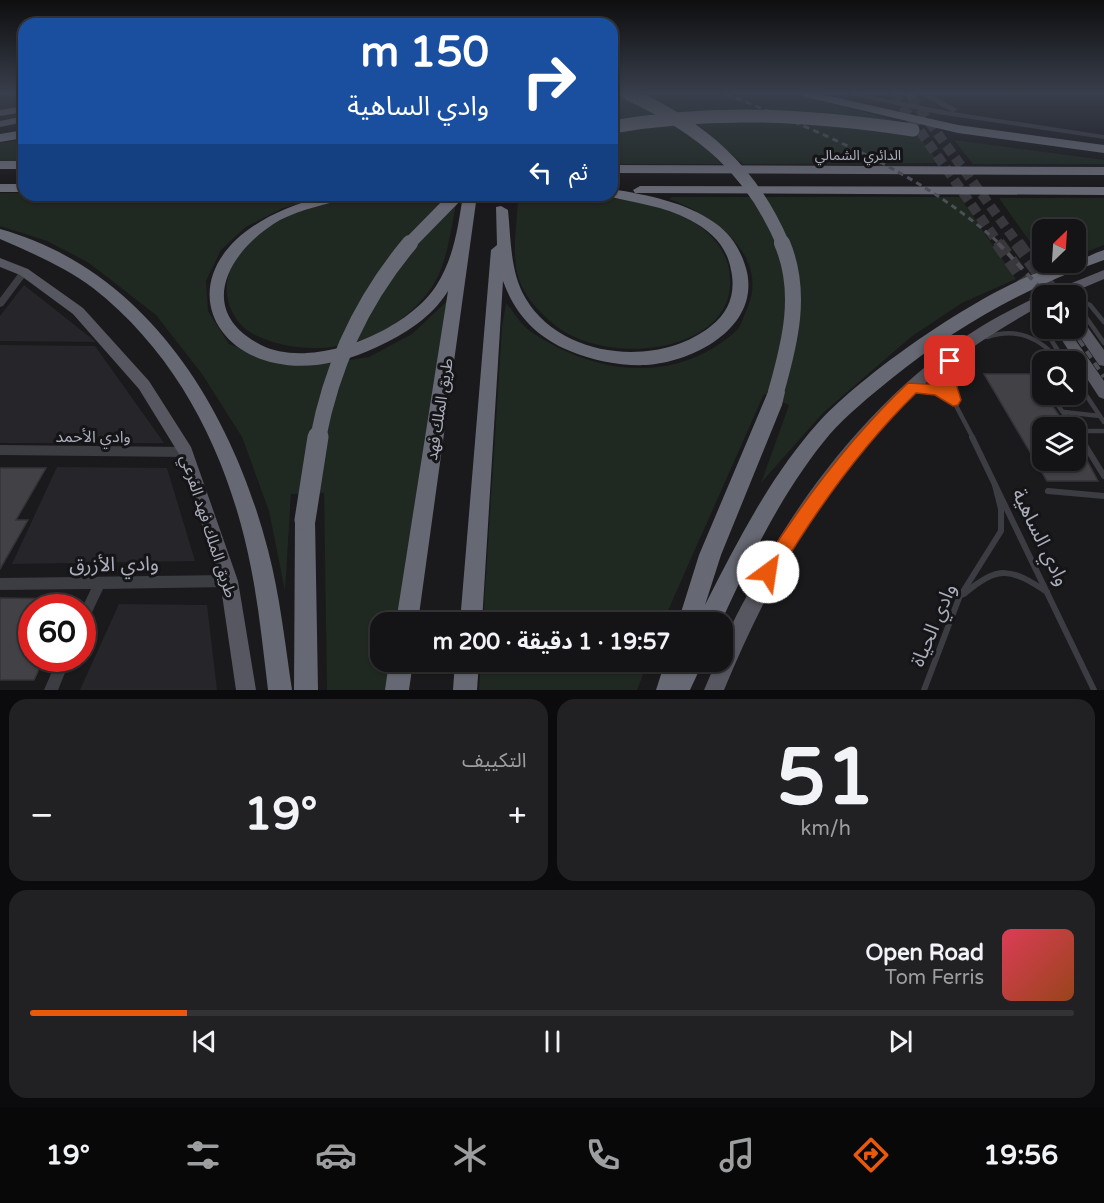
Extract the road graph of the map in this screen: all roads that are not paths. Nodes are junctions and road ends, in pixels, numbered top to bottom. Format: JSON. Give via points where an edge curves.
{"nodes":[{"id":1,"x":18,"y":126,"type":"edge"},
{"id":2,"x":687,"y":126,"type":"edge"},
{"id":3,"x":889,"y":126,"type":"edge"},
{"id":4,"x":946,"y":126,"type":"edge"},
{"id":5,"x":1026,"y":126,"type":"edge"},
{"id":6,"x":0,"y":130,"type":"edge"},
{"id":7,"x":18,"y":135,"type":"edge"},
{"id":8,"x":1104,"y":137,"type":"edge"},
{"id":9,"x":0,"y":138,"type":"edge"},
{"id":10,"x":1104,"y":149,"type":"edge"},
{"id":11,"x":1104,"y":156,"type":"edge"},
{"id":12,"x":0,"y":165,"type":"edge"},
{"id":13,"x":18,"y":165,"type":"edge"},
{"id":14,"x":618,"y":169,"type":"edge"},
{"id":15,"x":1104,"y":171,"type":"edge"},
{"id":16,"x":0,"y":188,"type":"edge"},
{"id":17,"x":18,"y":188,"type":"edge"},
{"id":18,"x":1104,"y":190,"type":"edge"},
{"id":19,"x":618,"y":192,"type":"edge"},
{"id":20,"x":618,"y":193,"type":"edge"},
{"id":21,"x":322,"y":201,"type":"edge"},
{"id":22,"x":459,"y":201,"type":"edge"},
{"id":23,"x":466,"y":201,"type":"edge"},
{"id":24,"x":502,"y":202,"type":"edge"},
{"id":25,"x":0,"y":234,"type":"edge"},
{"id":26,"x":465,"y":238,"type":"junction"},
{"id":27,"x":1104,"y":255,"type":"edge"},
{"id":28,"x":0,"y":262,"type":"edge"},
{"id":29,"x":24,"y":272,"type":"junction"},
{"id":30,"x":1104,"y":274,"type":"edge"},
{"id":31,"x":1079,"y":282,"type":"junction"},
{"id":32,"x":1073,"y":285,"type":"edge"},
{"id":33,"x":1078,"y":285,"type":"edge"},
{"id":34,"x":1086,"y":303,"type":"edge"},
{"id":35,"x":0,"y":304,"type":"edge"},
{"id":36,"x":1032,"y":304,"type":"edge"},
{"id":37,"x":1086,"y":319,"type":"edge"},
{"id":38,"x":1086,"y":321,"type":"edge"},
{"id":39,"x":1104,"y":322,"type":"edge"},
{"id":40,"x":1092,"y":327,"type":"junction"},
{"id":41,"x":1086,"y":335,"type":"edge"},
{"id":42,"x":1067,"y":339,"type":"edge"},
{"id":43,"x":1104,"y":343,"type":"edge"},
{"id":44,"x":955,"y":351,"type":"junction"},
{"id":45,"x":1053,"y":351,"type":"edge"},
{"id":46,"x":1104,"y":361,"type":"edge"},
{"id":47,"x":913,"y":387,"type":"junction"},
{"id":48,"x":1104,"y":393,"type":"edge"},
{"id":49,"x":1086,"y":396,"type":"edge"},
{"id":50,"x":953,"y":400,"type":"junction"},
{"id":51,"x":1059,"y":405,"type":"edge"},
{"id":52,"x":1064,"y":412,"type":"junction"},
{"id":53,"x":1100,"y":416,"type":"junction"},
{"id":54,"x":1067,"y":417,"type":"edge"},
{"id":55,"x":1104,"y":422,"type":"edge"},
{"id":56,"x":1086,"y":430,"type":"edge"},
{"id":57,"x":1104,"y":431,"type":"edge"},
{"id":58,"x":1086,"y":447,"type":"edge"},
{"id":59,"x":0,"y":450,"type":"edge"},
{"id":60,"x":186,"y":452,"type":"junction"},
{"id":61,"x":992,"y":474,"type":"junction"},
{"id":62,"x":1104,"y":476,"type":"edge"},
{"id":63,"x":1048,"y":491,"type":"dead end"},
{"id":64,"x":1104,"y":496,"type":"edge"},
{"id":65,"x":230,"y":581,"type":"junction"},
{"id":66,"x":0,"y":584,"type":"edge"},
{"id":67,"x":99,"y":584,"type":"junction"},
{"id":68,"x":94,"y":594,"type":"edge"},
{"id":69,"x":1049,"y":594,"type":"junction"},
{"id":70,"x":959,"y":598,"type":"junction"},
{"id":71,"x":409,"y":612,"type":"edge"},
{"id":72,"x":472,"y":612,"type":"edge"},
{"id":73,"x":692,"y":612,"type":"edge"},
{"id":74,"x":714,"y":612,"type":"edge"},
{"id":75,"x":59,"y":672,"type":"edge"},
{"id":76,"x":400,"y":672,"type":"edge"},
{"id":77,"x":466,"y":672,"type":"edge"},
{"id":78,"x":674,"y":672,"type":"edge"},
{"id":79,"x":686,"y":672,"type":"edge"},
{"id":80,"x":51,"y":690,"type":"edge"},
{"id":81,"x":246,"y":690,"type":"edge"},
{"id":82,"x":280,"y":690,"type":"edge"},
{"id":83,"x":306,"y":690,"type":"edge"},
{"id":84,"x":397,"y":690,"type":"edge"},
{"id":85,"x":465,"y":690,"type":"edge"},
{"id":86,"x":668,"y":690,"type":"edge"},
{"id":87,"x":678,"y":690,"type":"edge"},
{"id":88,"x":714,"y":690,"type":"edge"},
{"id":89,"x":924,"y":690,"type":"edge"},
{"id":90,"x":1094,"y":690,"type":"edge"}],
"edges":[{"from":1,"to":6,"type":"main road"},
{"from":2,"to":73,"type":"highway","bridge":true,"via":[[743,173],[766,207],[783,246],[792,280],[793,307],[789,347],[773,405],[710,555]]},
{"from":3,"to":11,"type":"highway","bridge":true},
{"from":4,"to":10,"type":"highway"},
{"from":5,"to":8,"type":"street"},
{"from":7,"to":9,"type":"highway"},
{"from":12,"to":13,"type":"highway"},
{"from":14,"to":15,"type":"highway","name":"الدائري الشمالي"},
{"from":16,"to":17,"type":"highway"},
{"from":18,"to":19,"type":"highway"},
{"from":20,"to":24,"type":"highway","via":[[685,211],[711,227],[730,247],[740,274],[739,300],[725,325],[700,344],[664,356],[615,358],[573,347],[547,333],[527,313],[511,284]]},
{"from":21,"to":26,"type":"highway","via":[[296,208],[260,226],[235,249],[216,284],[215,299],[225,325],[253,348],[290,357],[348,353],[374,344],[407,326],[433,302]]},
{"from":22,"to":83,"type":"highway","bridge":true,"via":[[421,230],[395,261],[333,377],[305,520]]},
{"from":23,"to":26,"type":"highway","name":"طريق الملك فهد"},
{"from":24,"to":72,"type":"highway"},
{"from":25,"to":82,"type":"highway","via":[[54,257],[131,309],[169,351],[194,389],[239,484],[259,551]]},
{"from":26,"to":71,"type":"highway","name":"طريق الملك فهد"},
{"from":27,"to":74,"type":"highway","via":[[1058,270],[976,312],[916,348],[861,394],[823,430],[791,472]]},
{"from":28,"to":29,"type":"main road","name":"طريق الملك فهد الفرعي"},
{"from":29,"to":35,"type":"street"},
{"from":29,"to":60,"type":"main road","name":"طريق الملك فهد الفرعي","via":[[78,311],[112,347],[144,385]]},
{"from":30,"to":31,"type":"main road"},
{"from":31,"to":32,"type":"main road"},
{"from":31,"to":33,"type":"lane"},
{"from":34,"to":39,"type":"lane"},
{"from":36,"to":44,"type":"main road"},
{"from":37,"to":40,"type":"lane"},
{"from":38,"to":40,"type":"lane"},
{"from":40,"to":43,"type":"lane"},
{"from":41,"to":46,"type":"main road"},
{"from":42,"to":48,"type":"main road"},
{"from":44,"to":45,"type":"lane","via":[[998,332],[1013,331],[1048,345]]},
{"from":44,"to":47,"type":"main road"},
{"from":44,"to":50,"type":"lane","name":"وادي الساهية","via":[[949,373]]},
{"from":47,"to":50,"type":"lane","via":[[938,389]]},
{"from":47,"to":88,"type":"main road","via":[[874,425],[803,515],[768,572]]},
{"from":49,"to":53,"type":"lane"},
{"from":50,"to":61,"type":"lane","name":"وادي الساهية"},
{"from":51,"to":52,"type":"lane"},
{"from":52,"to":53,"type":"lane"},
{"from":52,"to":54,"type":"lane"},
{"from":53,"to":55,"type":"lane"},
{"from":56,"to":57,"type":"lane"},
{"from":58,"to":62,"type":"lane"},
{"from":59,"to":60,"type":"street","name":"وادي الأحمد"},
{"from":60,"to":65,"type":"main road","name":"طريق الملك فهد الفرعي"},
{"from":61,"to":69,"type":"lane","name":"وادي الساهية"},
{"from":61,"to":70,"type":"lane","name":"وادي الحياة","via":[[1001,509],[1001,531]]},
{"from":63,"to":64,"type":"lane"},
{"from":65,"to":67,"type":"street","name":"وادي الأزرق"},
{"from":65,"to":81,"type":"main road","name":"طريق الملك فهد الفرعي"},
{"from":66,"to":67,"type":"street","name":"وادي الأزرق"},
{"from":67,"to":68,"type":"street"},
{"from":69,"to":70,"type":"lane","via":[[1014,573],[994,571]]},
{"from":69,"to":90,"type":"lane","name":"وادي الساهية"},
{"from":70,"to":89,"type":"lane","name":"وادي الحياة"},
{"from":75,"to":80,"type":"street"},
{"from":76,"to":84,"type":"highway"},
{"from":77,"to":85,"type":"highway"},
{"from":78,"to":86,"type":"highway"},
{"from":79,"to":87,"type":"highway"}]}
